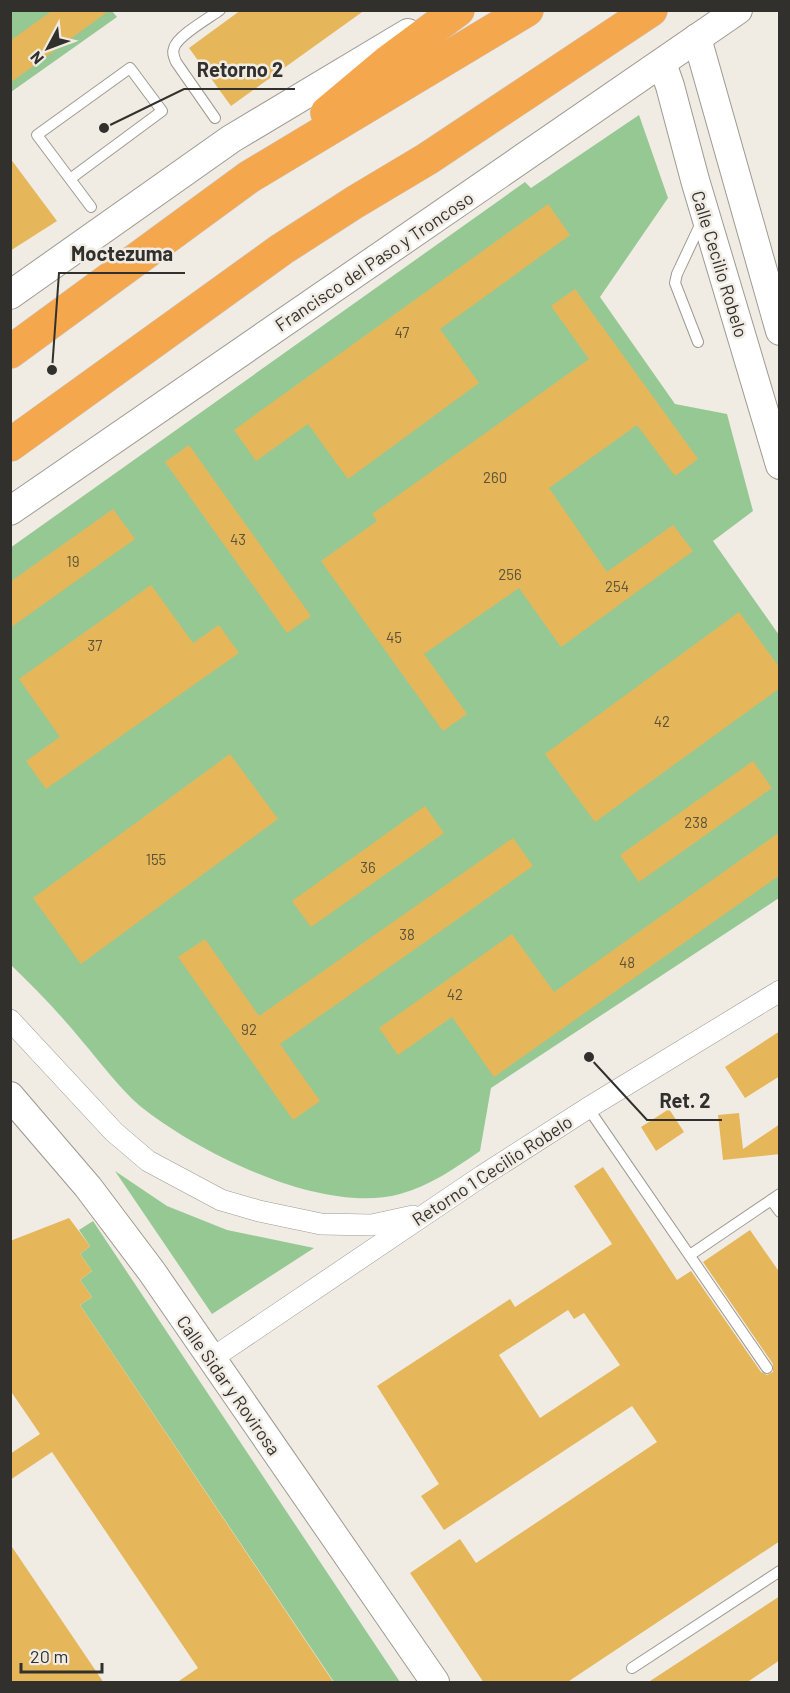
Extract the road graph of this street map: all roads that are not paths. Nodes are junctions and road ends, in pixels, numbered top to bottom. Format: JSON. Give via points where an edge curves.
{"nodes":[{"id":1,"x":220,"y":10,"type":"edge"},
{"id":2,"x":449,"y":10,"type":"edge"},
{"id":3,"x":458,"y":10,"type":"edge"},
{"id":4,"x":527,"y":10,"type":"edge"},
{"id":5,"x":651,"y":10,"type":"edge"},
{"id":6,"x":738,"y":10,"type":"edge"},
{"id":7,"x":697,"y":38,"type":"junction"},
{"id":8,"x":662,"y":63,"type":"junction"},
{"id":9,"x":215,"y":118,"type":"dead end"},
{"id":10,"x":70,"y":179,"type":"junction"},
{"id":11,"x":240,"y":184,"type":"junction"},
{"id":12,"x":744,"y":201,"type":"junction"},
{"id":13,"x":91,"y":207,"type":"dead end"},
{"id":14,"x":705,"y":214,"type":"junction"},
{"id":15,"x":772,"y":267,"type":"edge"},
{"id":16,"x":10,"y":295,"type":"edge"},
{"id":17,"x":780,"y":331,"type":"edge"},
{"id":18,"x":698,"y":342,"type":"dead end"},
{"id":19,"x":10,"y":352,"type":"edge"},
{"id":20,"x":10,"y":446,"type":"edge"},
{"id":21,"x":780,"y":465,"type":"edge"},
{"id":22,"x":10,"y":511,"type":"edge"},
{"id":23,"x":780,"y":991,"type":"edge"},
{"id":24,"x":10,"y":1020,"type":"edge"},
{"id":25,"x":10,"y":1096,"type":"edge"},
{"id":26,"x":588,"y":1107,"type":"junction"},
{"id":27,"x":775,"y":1197,"type":"edge"},
{"id":28,"x":428,"y":1212,"type":"junction"},
{"id":29,"x":780,"y":1212,"type":"edge"},
{"id":30,"x":690,"y":1255,"type":"junction"},
{"id":31,"x":211,"y":1359,"type":"junction"},
{"id":32,"x":767,"y":1368,"type":"dead end"},
{"id":33,"x":780,"y":1570,"type":"edge"},
{"id":34,"x":632,"y":1668,"type":"dead end"},
{"id":35,"x":435,"y":1683,"type":"edge"}],
"edges":[{"from":1,"to":9,"type":"lane","via":[[180,39],[173,54]]},
{"from":2,"to":16,"type":"street","via":[[231,139]]},
{"from":3,"to":11,"type":"highway","via":[[389,61]]},
{"from":4,"to":11,"type":"highway"},
{"from":5,"to":20,"type":"highway","via":[[428,159],[282,249]]},
{"from":6,"to":7,"type":"street","name":"Francisco del Paso y Troncoso"},
{"from":7,"to":8,"type":"street","name":"Francisco del Paso y Troncoso"},
{"from":7,"to":12,"type":"street","name":"Calle Cecilio Robelo"},
{"from":8,"to":14,"type":"street","name":"Calle Cecilio Robelo"},
{"from":8,"to":22,"type":"street","name":"Francisco del Paso y Troncoso"},
{"from":10,"to":10,"type":"lane","via":[[162,111],[130,68],[37,135]]},
{"from":10,"to":13,"type":"lane"},
{"from":11,"to":19,"type":"highway"},
{"from":12,"to":14,"type":"street"},
{"from":12,"to":15,"type":"street","name":"Calle Cecilio Robelo"},
{"from":14,"to":18,"type":"lane","via":[[675,283]]},
{"from":14,"to":21,"type":"street","name":"Calle Cecilio Robelo"},
{"from":15,"to":17,"type":"street","name":"Calle Cecilio Robelo"},
{"from":23,"to":26,"type":"street","name":"Retorno 1 Cecilio Robelo"},
{"from":24,"to":28,"type":"street","via":[[114,1132],[148,1161],[221,1200],[321,1224],[372,1225]]},
{"from":25,"to":31,"type":"street","name":"Calle Sidar y Rovirosa","via":[[88,1187]]},
{"from":26,"to":28,"type":"street","name":"Retorno 1 Cecilio Robelo"},
{"from":26,"to":30,"type":"lane"},
{"from":27,"to":29,"type":"lane"},
{"from":27,"to":30,"type":"lane"},
{"from":28,"to":31,"type":"street","name":"Retorno 1 Cecilio Robelo"},
{"from":30,"to":32,"type":"lane"},
{"from":31,"to":35,"type":"street","name":"Calle Sidar y Rovirosa"},
{"from":33,"to":34,"type":"lane"}]}
